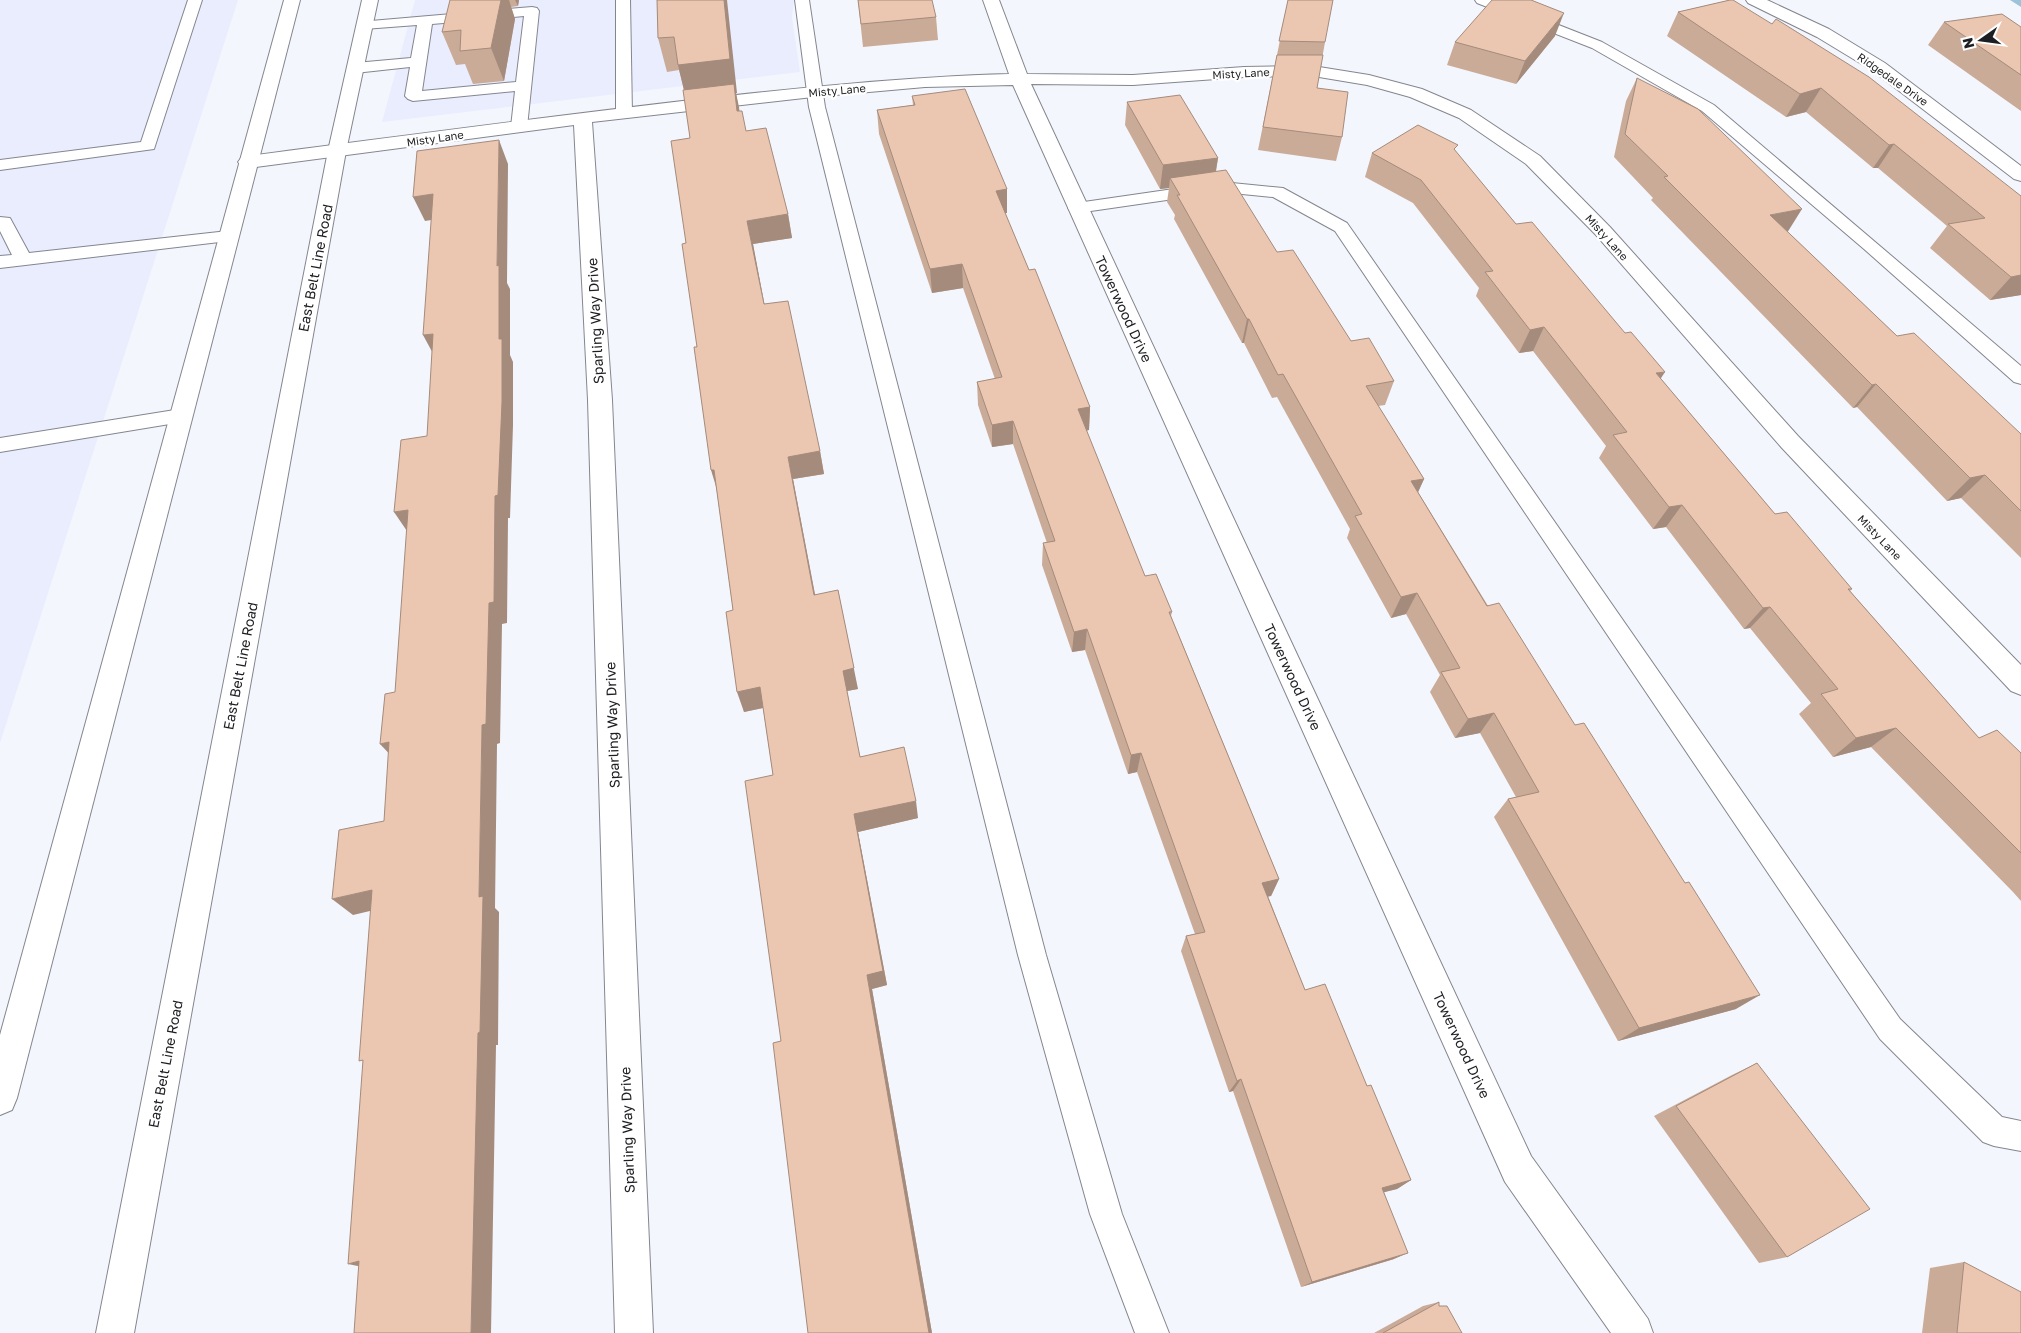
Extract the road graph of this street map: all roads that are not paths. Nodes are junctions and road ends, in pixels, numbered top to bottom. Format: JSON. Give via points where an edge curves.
{"nodes":[{"id":1,"x":194,"y":0,"type":"edge"},
{"id":2,"x":292,"y":0,"type":"edge"},
{"id":3,"x":370,"y":0,"type":"edge"},
{"id":4,"x":623,"y":0,"type":"edge"},
{"id":5,"x":802,"y":0,"type":"edge"},
{"id":6,"x":991,"y":0,"type":"edge"},
{"id":7,"x":1482,"y":0,"type":"edge"},
{"id":8,"x":1754,"y":0,"type":"edge"},
{"id":9,"x":425,"y":20,"type":"junction"},
{"id":10,"x":364,"y":26,"type":"junction"},
{"id":11,"x":418,"y":62,"type":"junction"},
{"id":12,"x":355,"y":68,"type":"junction"},
{"id":13,"x":1020,"y":79,"type":"junction"},
{"id":14,"x":524,"y":86,"type":"junction"},
{"id":15,"x":813,"y":92,"type":"junction"},
{"id":16,"x":624,"y":114,"type":"junction"},
{"id":17,"x":583,"y":118,"type":"junction"},
{"id":18,"x":519,"y":127,"type":"junction"},
{"id":19,"x":337,"y":151,"type":"junction"},
{"id":20,"x":248,"y":162,"type":"junction"},
{"id":21,"x":0,"y":165,"type":"edge"},
{"id":22,"x":2021,"y":175,"type":"edge"},
{"id":23,"x":1077,"y":208,"type":"junction"},
{"id":24,"x":0,"y":222,"type":"edge"},
{"id":25,"x":228,"y":236,"type":"junction"},
{"id":26,"x":24,"y":260,"type":"junction"},
{"id":27,"x":0,"y":262,"type":"edge"},
{"id":28,"x":2021,"y":377,"type":"edge"},
{"id":29,"x":181,"y":416,"type":"junction"},
{"id":30,"x":0,"y":445,"type":"edge"},
{"id":31,"x":2021,"y":684,"type":"edge"},
{"id":32,"x":0,"y":1098,"type":"edge"},
{"id":33,"x":2021,"y":1136,"type":"edge"},
{"id":34,"x":114,"y":1333,"type":"edge"},
{"id":35,"x":634,"y":1333,"type":"edge"},
{"id":36,"x":1152,"y":1333,"type":"edge"},
{"id":37,"x":1634,"y":1333,"type":"edge"}],
"edges":[{"from":1,"to":21,"type":"lane","via":[[148,146]]},
{"from":2,"to":20,"type":"street"},
{"from":3,"to":10,"type":"street","name":"East Belt Line Road"},
{"from":4,"to":16,"type":"lane"},
{"from":5,"to":15,"type":"lane"},
{"from":6,"to":13,"type":"street","name":"Towerwood Drive"},
{"from":7,"to":28,"type":"lane","via":[[1597,45],[1708,108]]},
{"from":8,"to":22,"type":"street","name":"Ridgedale Drive","via":[[1823,33],[1879,67]]},
{"from":9,"to":10,"type":"lane"},
{"from":9,"to":11,"type":"lane"},
{"from":9,"to":14,"type":"lane","via":[[532,11]]},
{"from":10,"to":12,"type":"street","name":"East Belt Line Road"},
{"from":11,"to":12,"type":"lane"},
{"from":11,"to":14,"type":"lane","via":[[413,96]]},
{"from":12,"to":19,"type":"street","name":"East Belt Line Road"},
{"from":13,"to":15,"type":"street","name":"Misty Lane","via":[[925,82]]},
{"from":13,"to":23,"type":"street","name":"Towerwood Drive"},
{"from":13,"to":31,"type":"street","name":"Misty Lane","via":[[1133,80],[1313,71],[1369,80],[1416,93],[1465,114],[1533,160],[1604,231],[1790,442]]},
{"from":14,"to":18,"type":"lane"},
{"from":15,"to":16,"type":"street","name":"Misty Lane"},
{"from":15,"to":36,"type":"lane","via":[[1032,954],[1106,1214]]},
{"from":16,"to":17,"type":"street","name":"Misty Lane"},
{"from":17,"to":18,"type":"street","name":"Misty Lane"},
{"from":17,"to":35,"type":"street","name":"Sparling Way Drive","via":[[600,400]]},
{"from":18,"to":19,"type":"street","name":"Misty Lane"},
{"from":19,"to":20,"type":"street","name":"Misty Lane"},
{"from":19,"to":34,"type":"street","name":"East Belt Line Road"},
{"from":20,"to":25,"type":"street"},
{"from":23,"to":33,"type":"lane","via":[[1222,187],[1277,192],[1341,227],[1890,1030],[1994,1131]]},
{"from":23,"to":37,"type":"street","name":"Towerwood Drive","via":[[1518,1169]]},
{"from":24,"to":26,"type":"lane","via":[[4,222]]},
{"from":25,"to":26,"type":"lane"},
{"from":25,"to":29,"type":"street"},
{"from":26,"to":27,"type":"lane"},
{"from":29,"to":30,"type":"lane"},
{"from":29,"to":32,"type":"street"}]}
